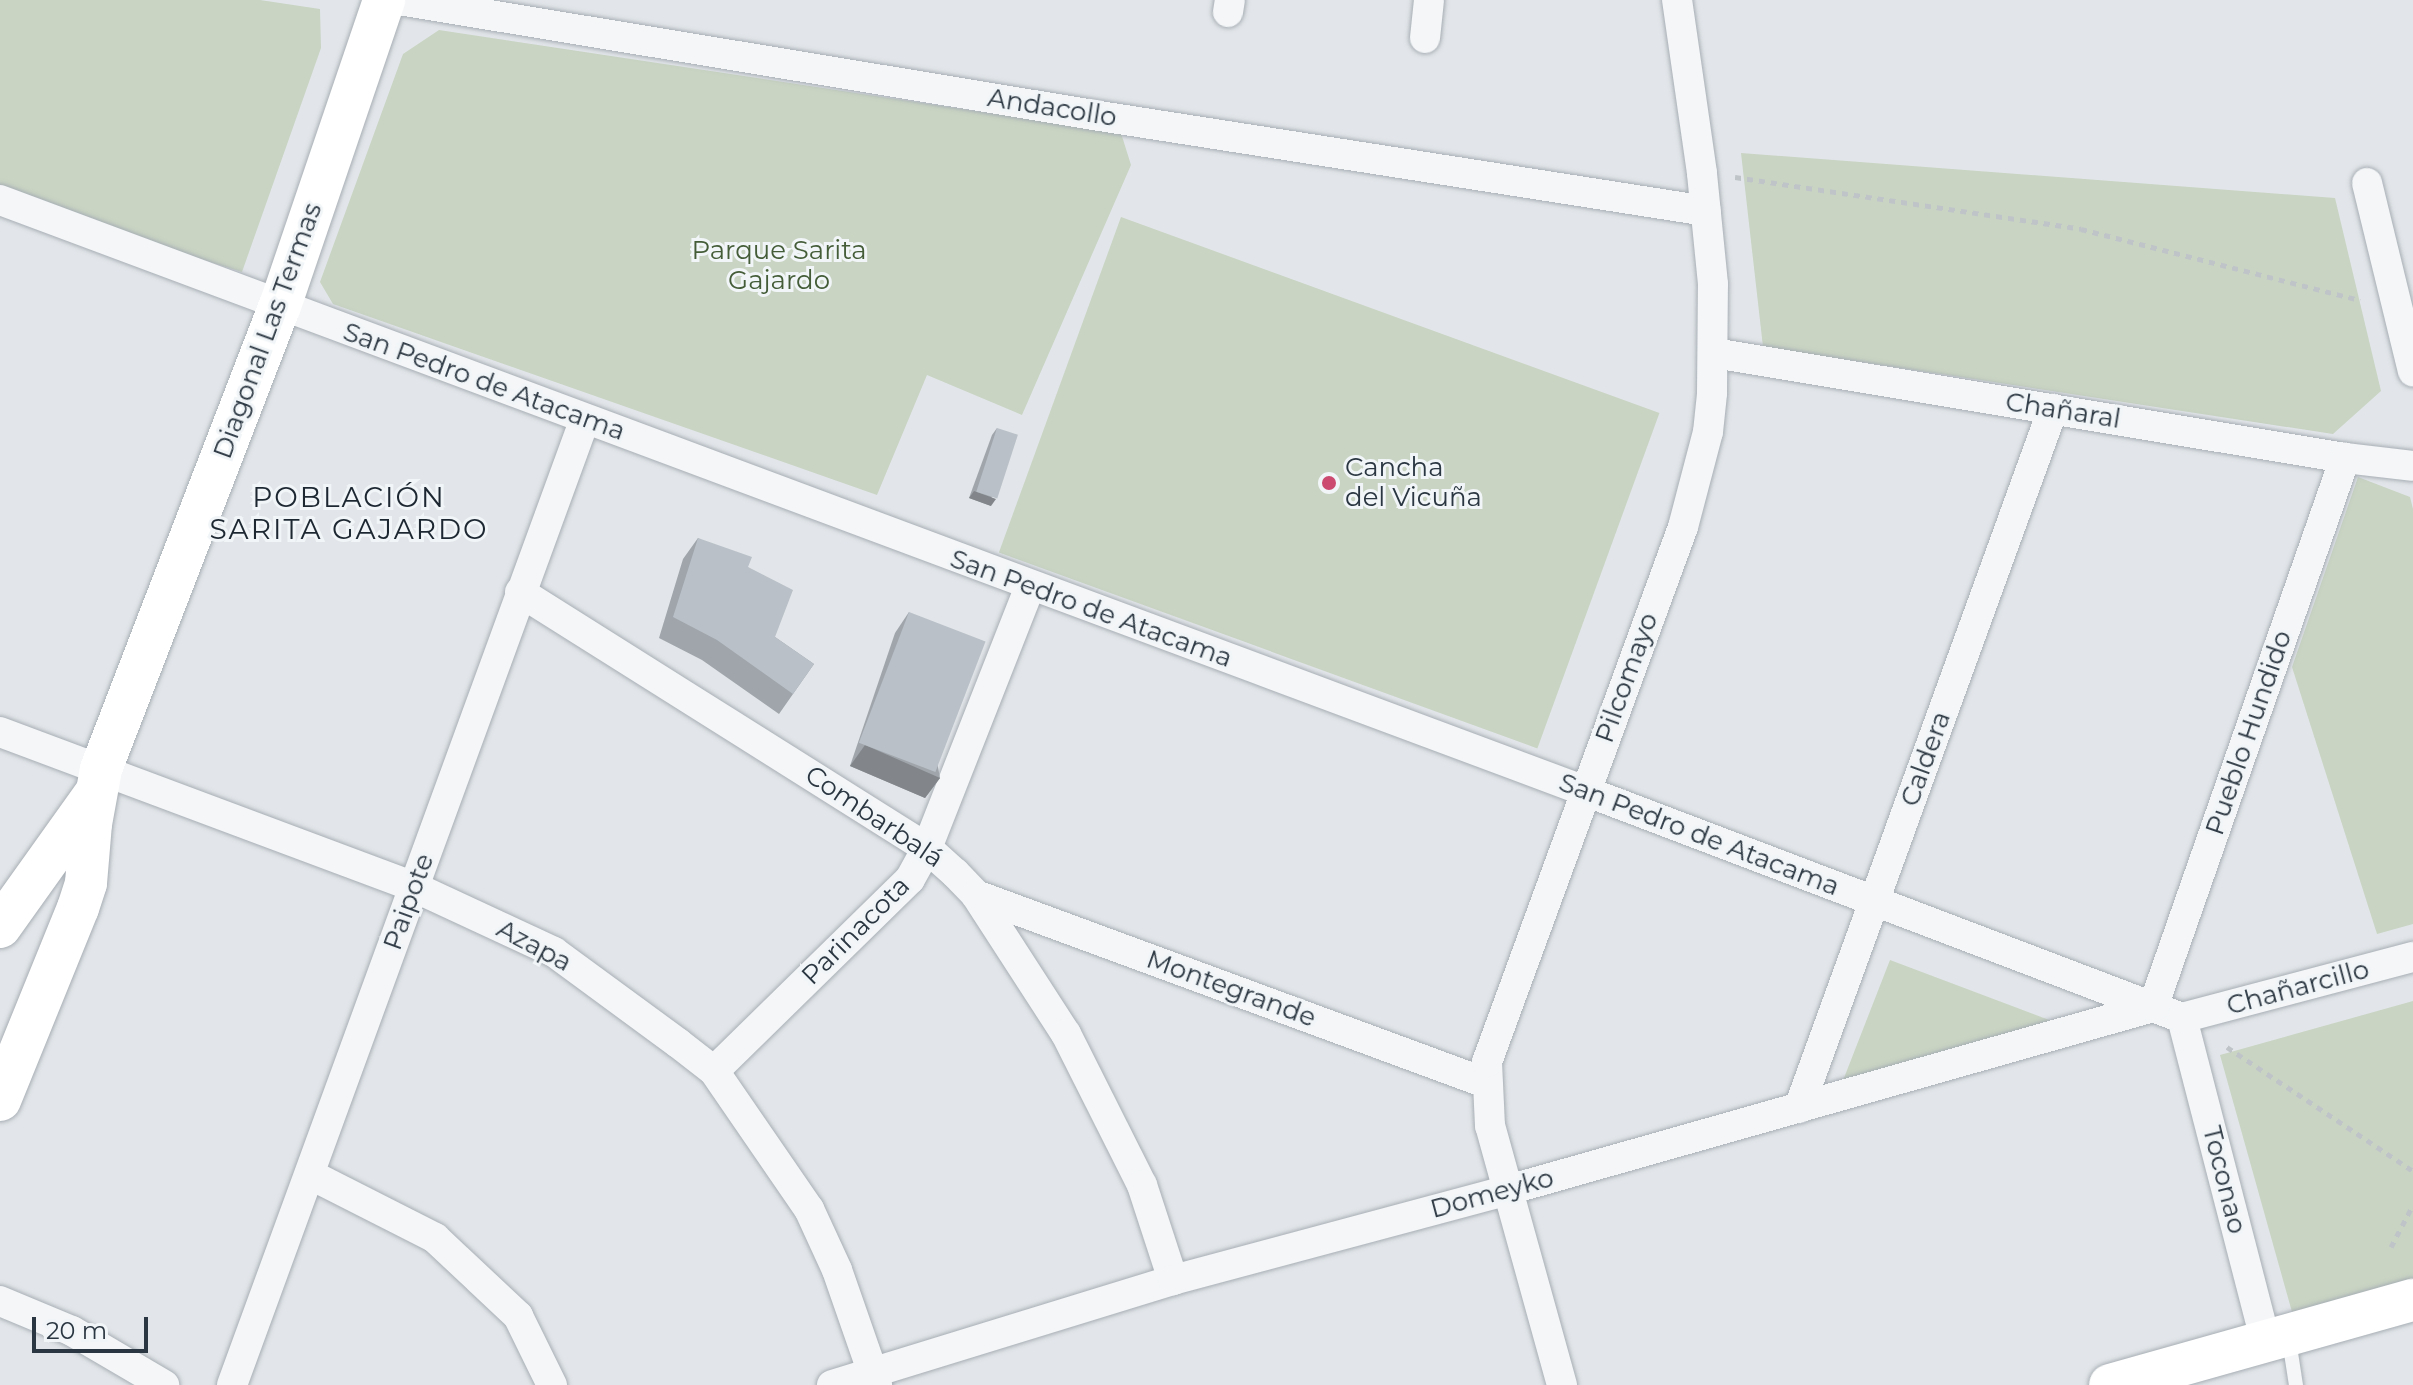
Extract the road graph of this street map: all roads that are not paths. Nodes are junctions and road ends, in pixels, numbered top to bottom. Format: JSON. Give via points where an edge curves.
{"nodes":[{"id":1,"x":384,"y":0,"type":"edge"},
{"id":2,"x":399,"y":0,"type":"edge"},
{"id":3,"x":1429,"y":0,"type":"edge"},
{"id":4,"x":1677,"y":0,"type":"edge"},
{"id":5,"x":1425,"y":38,"type":"dead end"},
{"id":6,"x":2367,"y":183,"type":"dead end"},
{"id":7,"x":0,"y":200,"type":"edge"},
{"id":8,"x":1706,"y":211,"type":"junction"},
{"id":9,"x":280,"y":306,"type":"junction"},
{"id":10,"x":1714,"y":353,"type":"junction"},
{"id":11,"x":2411,"y":353,"type":"edge"},
{"id":12,"x":2053,"y":409,"type":"junction"},
{"id":13,"x":585,"y":419,"type":"junction"},
{"id":14,"x":2345,"y":458,"type":"junction"},
{"id":15,"x":2413,"y":466,"type":"edge"},
{"id":16,"x":1030,"y":586,"type":"junction"},
{"id":17,"x":520,"y":592,"type":"junction"},
{"id":18,"x":0,"y":732,"type":"edge"},
{"id":19,"x":98,"y":782,"type":"junction"},
{"id":20,"x":1585,"y":791,"type":"junction"},
{"id":21,"x":927,"y":848,"type":"junction"},
{"id":22,"x":414,"y":887,"type":"junction"},
{"id":23,"x":976,"y":895,"type":"junction"},
{"id":24,"x":1874,"y":901,"type":"junction"},
{"id":25,"x":0,"y":927,"type":"edge"},
{"id":26,"x":2413,"y":957,"type":"edge"},
{"id":27,"x":2153,"y":1007,"type":"junction"},
{"id":28,"x":2182,"y":1018,"type":"junction"},
{"id":29,"x":714,"y":1071,"type":"junction"},
{"id":30,"x":1486,"y":1083,"type":"junction"},
{"id":31,"x":0,"y":1100,"type":"edge"},
{"id":32,"x":1799,"y":1108,"type":"junction"},
{"id":33,"x":311,"y":1175,"type":"junction"},
{"id":34,"x":1508,"y":1190,"type":"junction"},
{"id":35,"x":1173,"y":1280,"type":"junction"},
{"id":36,"x":2413,"y":1300,"type":"edge"},
{"id":37,"x":0,"y":1301,"type":"edge"},
{"id":38,"x":2277,"y":1338,"type":"junction"},
{"id":39,"x":875,"y":1379,"type":"edge"},
{"id":40,"x":2137,"y":1381,"type":"edge"},
{"id":41,"x":164,"y":1385,"type":"edge"},
{"id":42,"x":232,"y":1385,"type":"edge"},
{"id":43,"x":552,"y":1385,"type":"edge"},
{"id":44,"x":832,"y":1385,"type":"edge"},
{"id":45,"x":1562,"y":1385,"type":"edge"},
{"id":46,"x":2296,"y":1385,"type":"edge"}],
"edges":[{"from":1,"to":9,"type":"main road","name":"Diagonal Las Termas"},
{"from":2,"to":8,"type":"street","name":"Andacollo"},
{"from":3,"to":5,"type":"street"},
{"from":4,"to":8,"type":"street","name":"Pilcomayo"},
{"from":6,"to":11,"type":"street"},
{"from":7,"to":9,"type":"street","name":"San Pedro de Atacama"},
{"from":8,"to":10,"type":"street","name":"Pilcomayo"},
{"from":9,"to":13,"type":"street","name":"San Pedro de Atacama"},
{"from":9,"to":19,"type":"main road","name":"Diagonal Las Termas"},
{"from":10,"to":12,"type":"street","name":"Chañaral"},
{"from":10,"to":20,"type":"street","name":"Pilcomayo","via":[[1698,480]]},
{"from":12,"to":14,"type":"street","name":"Chañaral"},
{"from":12,"to":24,"type":"street","name":"Caldera"},
{"from":13,"to":16,"type":"street","name":"San Pedro de Atacama"},
{"from":13,"to":17,"type":"street","name":"Paipote"},
{"from":14,"to":15,"type":"street","name":"Chañaral"},
{"from":14,"to":27,"type":"street","name":"Pueblo Hundido"},
{"from":16,"to":20,"type":"street","name":"San Pedro de Atacama"},
{"from":16,"to":21,"type":"street","name":"Parinacota"},
{"from":17,"to":21,"type":"street","name":"Combarbalá"},
{"from":17,"to":22,"type":"street","name":"Paipote"},
{"from":18,"to":19,"type":"street","name":"Azapa"},
{"from":19,"to":22,"type":"street","name":"Azapa"},
{"from":19,"to":25,"type":"main road","name":"Diagonal Las Termas"},
{"from":19,"to":31,"type":"main road","name":"Diagonal Las Termas","via":[[78,908]]},
{"from":20,"to":24,"type":"street","name":"San Pedro de Atacama"},
{"from":20,"to":30,"type":"street","name":"Pilcomayo","via":[[1492,1040]]},
{"from":21,"to":23,"type":"street","name":"Combarbalá"},
{"from":21,"to":29,"type":"street","name":"Parinacota","via":[[910,879]]},
{"from":22,"to":29,"type":"street","name":"Azapa","via":[[554,952]]},
{"from":22,"to":33,"type":"street","name":"Paipote"},
{"from":23,"to":30,"type":"street","name":"Montegrande"},
{"from":23,"to":35,"type":"street","name":"Combarbalá","via":[[1066,1034],[1142,1185]]},
{"from":24,"to":27,"type":"street","name":"San Pedro de Atacama"},
{"from":24,"to":32,"type":"street","name":"Caldera"},
{"from":26,"to":28,"type":"street","name":"Chañarcillo"},
{"from":27,"to":28,"type":"street","name":"San Pedro de Atacama"},
{"from":27,"to":32,"type":"street","name":"Domeyko"},
{"from":28,"to":38,"type":"street","name":"Toconao"},
{"from":29,"to":39,"type":"street","name":"Azapa","via":[[809,1209],[837,1270]]},
{"from":30,"to":34,"type":"street","name":"Pilcomayo","via":[[1490,1126]]},
{"from":32,"to":34,"type":"street","name":"Domeyko"},
{"from":33,"to":42,"type":"street","name":"Paipote"},
{"from":33,"to":43,"type":"street","via":[[435,1238],[518,1316]]},
{"from":34,"to":35,"type":"street","name":"Domeyko"},
{"from":34,"to":45,"type":"street","name":"Pilcomayo"},
{"from":35,"to":39,"type":"street","name":"Domeyko"},
{"from":36,"to":38,"type":"main road"},
{"from":37,"to":41,"type":"street","via":[[72,1331]]},
{"from":38,"to":40,"type":"main road"},
{"from":38,"to":46,"type":"lane"},
{"from":39,"to":44,"type":"street","name":"Domeyko"}]}
